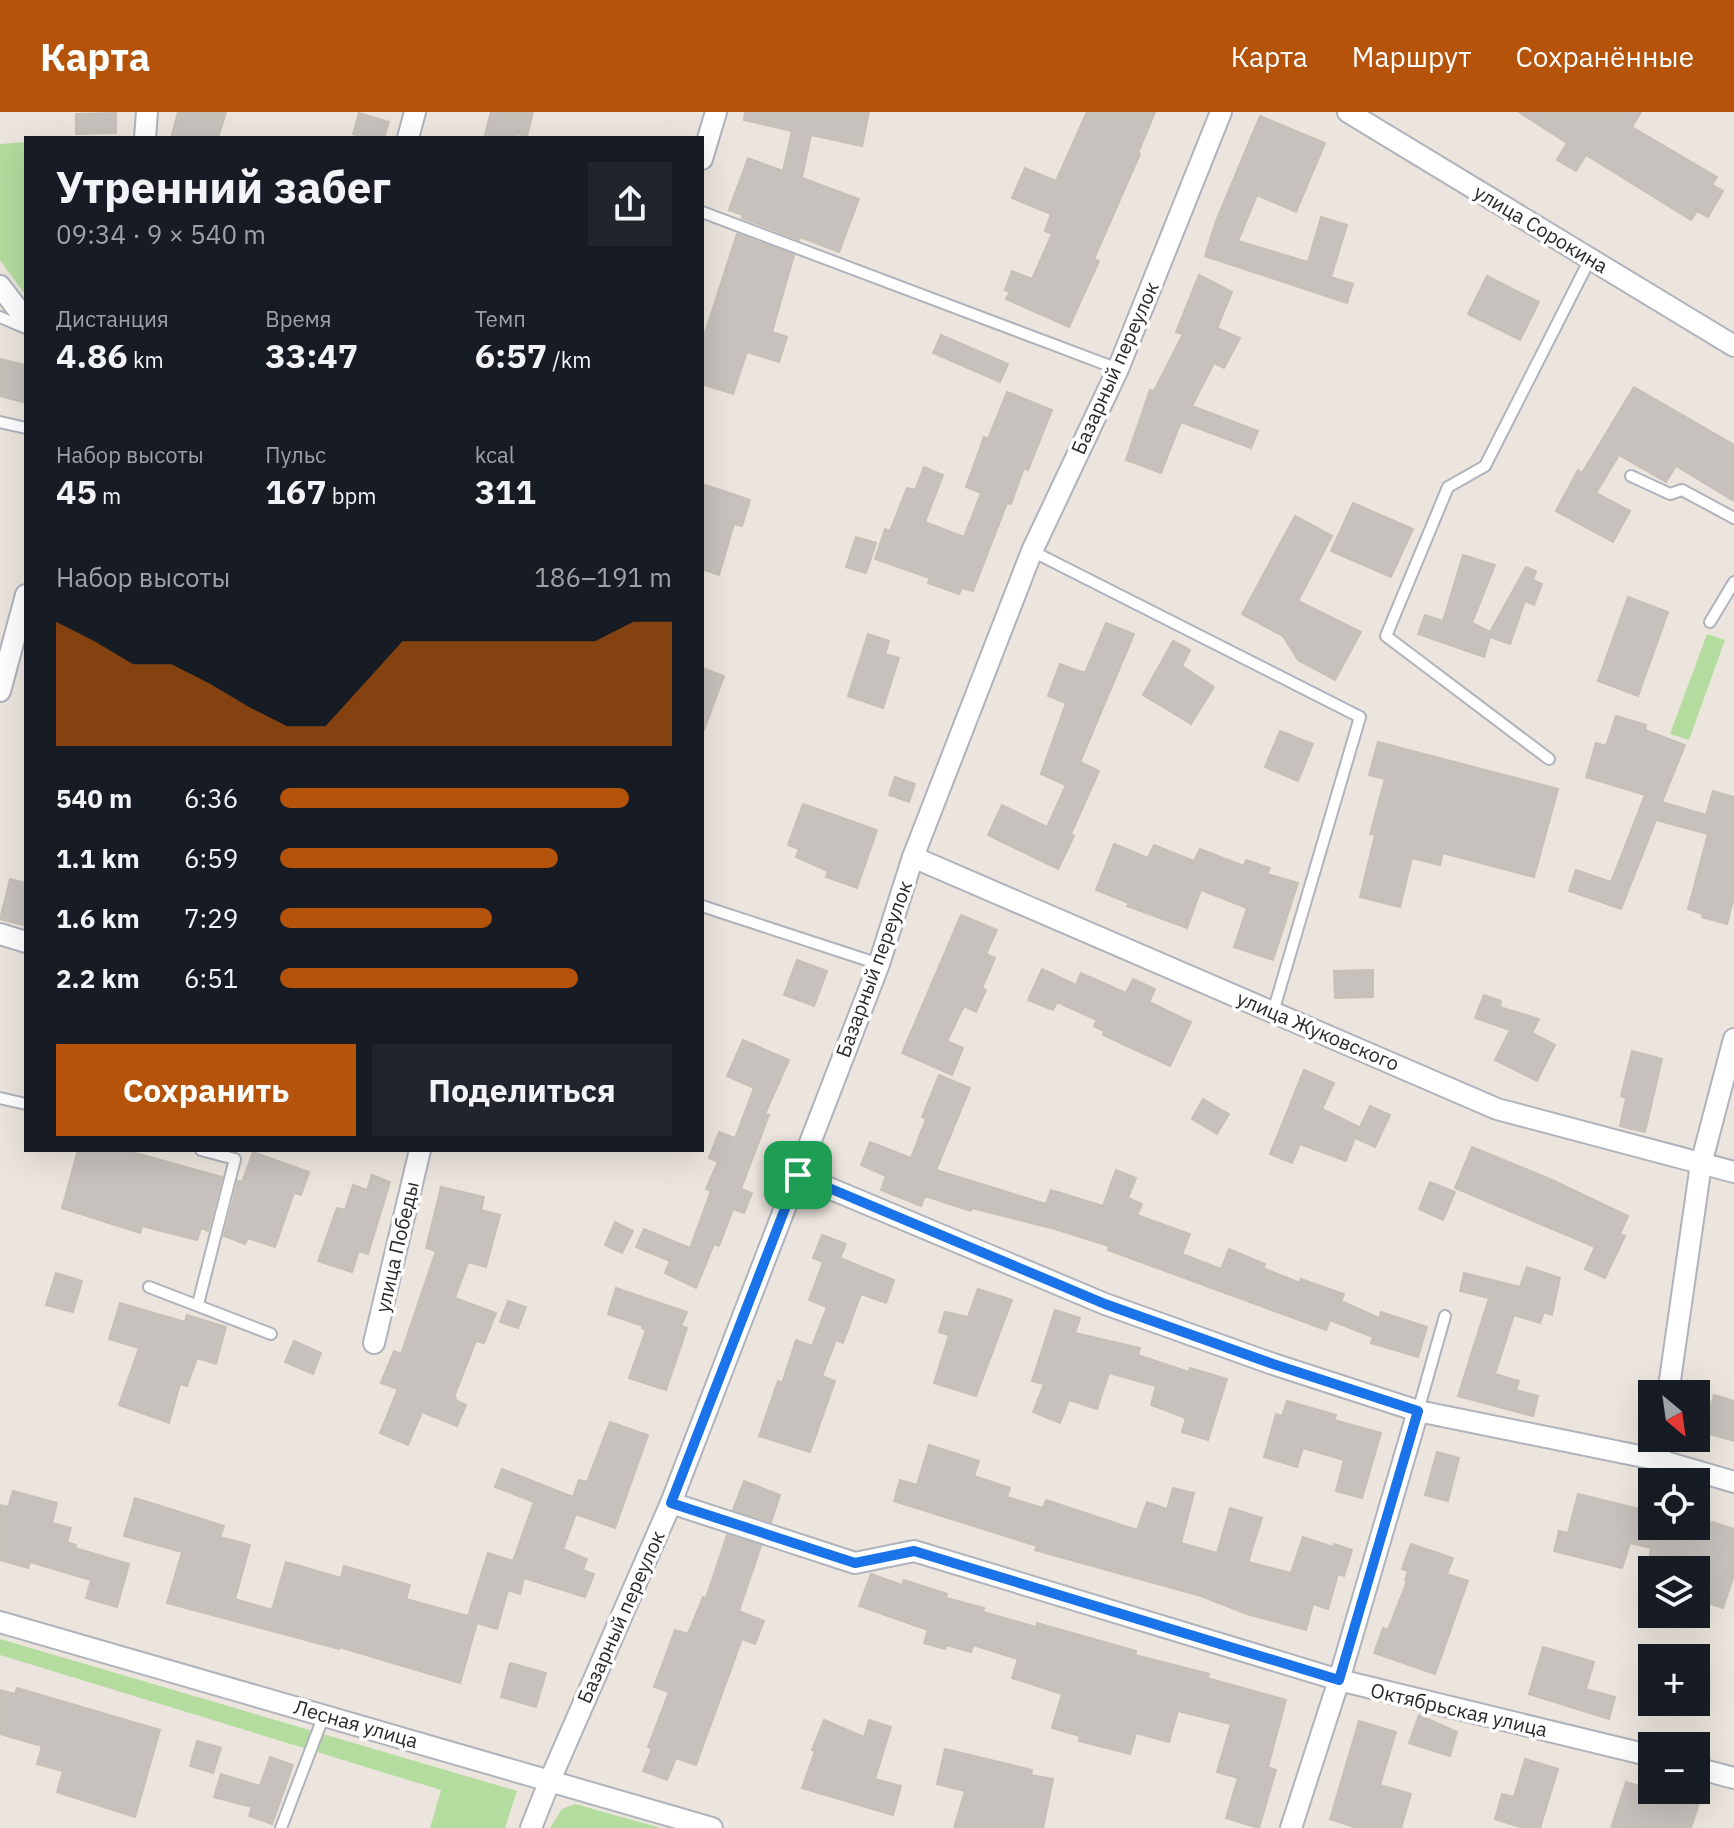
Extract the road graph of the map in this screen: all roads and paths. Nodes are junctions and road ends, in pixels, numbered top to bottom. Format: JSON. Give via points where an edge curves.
{"nodes":[{"id":1,"x":147,"y":112,"type":"edge"},
{"id":2,"x":415,"y":112,"type":"edge"},
{"id":3,"x":716,"y":112,"type":"edge"},
{"id":4,"x":1221,"y":112,"type":"edge"},
{"id":5,"x":1348,"y":112,"type":"edge"},
{"id":6,"x":145,"y":136,"type":"edge"},
{"id":7,"x":409,"y":136,"type":"edge"},
{"id":8,"x":704,"y":152,"type":"edge"},
{"id":9,"x":704,"y":213,"type":"edge"},
{"id":10,"x":1590,"y":259,"type":"junction"},
{"id":11,"x":0,"y":286,"type":"edge"},
{"id":12,"x":0,"y":317,"type":"edge"},
{"id":13,"x":24,"y":317,"type":"edge"},
{"id":14,"x":24,"y":327,"type":"edge"},
{"id":15,"x":1734,"y":346,"type":"edge"},
{"id":16,"x":1118,"y":369,"type":"junction"},
{"id":17,"x":0,"y":422,"type":"edge"},
{"id":18,"x":24,"y":428,"type":"edge"},
{"id":19,"x":1631,"y":476,"type":"dead end"},
{"id":20,"x":1734,"y":518,"type":"edge"},
{"id":21,"x":1032,"y":551,"type":"junction"},
{"id":22,"x":1734,"y":582,"type":"edge"},
{"id":23,"x":24,"y":602,"type":"edge"},
{"id":24,"x":1710,"y":622,"type":"dead end"},
{"id":25,"x":0,"y":691,"type":"edge"},
{"id":26,"x":1549,"y":759,"type":"dead end"},
{"id":27,"x":913,"y":857,"type":"junction"},
{"id":28,"x":704,"y":907,"type":"edge"},
{"id":29,"x":0,"y":934,"type":"edge"},
{"id":30,"x":24,"y":941,"type":"edge"},
{"id":31,"x":879,"y":964,"type":"junction"},
{"id":32,"x":1273,"y":1012,"type":"junction"},
{"id":33,"x":1734,"y":1039,"type":"edge"},
{"id":34,"x":0,"y":1098,"type":"edge"},
{"id":35,"x":24,"y":1104,"type":"edge"},
{"id":36,"x":209,"y":1152,"type":"edge"},
{"id":37,"x":420,"y":1152,"type":"edge"},
{"id":38,"x":1701,"y":1164,"type":"junction"},
{"id":39,"x":1734,"y":1172,"type":"edge"},
{"id":40,"x":798,"y":1175,"type":"junction"},
{"id":41,"x":149,"y":1287,"type":"dead end"},
{"id":42,"x":198,"y":1304,"type":"junction"},
{"id":43,"x":1445,"y":1316,"type":"dead end"},
{"id":44,"x":271,"y":1334,"type":"dead end"},
{"id":45,"x":374,"y":1343,"type":"dead end"},
{"id":46,"x":1670,"y":1380,"type":"edge"},
{"id":47,"x":1418,"y":1411,"type":"junction"},
{"id":48,"x":1660,"y":1452,"type":"edge"},
{"id":49,"x":1659,"y":1460,"type":"junction"},
{"id":50,"x":1734,"y":1482,"type":"edge"},
{"id":51,"x":671,"y":1503,"type":"junction"},
{"id":52,"x":0,"y":1622,"type":"edge"},
{"id":53,"x":1339,"y":1680,"type":"junction"},
{"id":54,"x":324,"y":1715,"type":"junction"},
{"id":55,"x":1638,"y":1753,"type":"edge"},
{"id":56,"x":1710,"y":1772,"type":"edge"},
{"id":57,"x":1734,"y":1778,"type":"edge"},
{"id":58,"x":550,"y":1780,"type":"junction"},
{"id":59,"x":281,"y":1828,"type":"edge"},
{"id":60,"x":531,"y":1828,"type":"edge"},
{"id":61,"x":712,"y":1828,"type":"edge"},
{"id":62,"x":1291,"y":1828,"type":"edge"}],
"edges":[{"from":1,"to":6,"type":"street"},
{"from":2,"to":7,"type":"street"},
{"from":3,"to":8,"type":"street"},
{"from":4,"to":16,"type":"street","name":"Базарный переулок"},
{"from":5,"to":10,"type":"street","name":"улица Сорокина"},
{"from":9,"to":16,"type":"lane"},
{"from":10,"to":15,"type":"street","name":"улица Сорокина"},
{"from":10,"to":26,"type":"lane","via":[[1485,466],[1448,487],[1386,636]]},
{"from":11,"to":13,"type":"street"},
{"from":12,"to":14,"type":"lane"},
{"from":16,"to":21,"type":"street","name":"Базарный переулок"},
{"from":17,"to":18,"type":"lane"},
{"from":19,"to":20,"type":"lane","via":[[1670,494],[1682,490]]},
{"from":21,"to":27,"type":"street","name":"Базарный переулок"},
{"from":21,"to":32,"type":"lane","via":[[1360,717]]},
{"from":22,"to":24,"type":"lane"},
{"from":23,"to":25,"type":"street"},
{"from":27,"to":31,"type":"street","name":"Базарный переулок"},
{"from":27,"to":32,"type":"street","name":"улица Жуковского"},
{"from":28,"to":31,"type":"lane"},
{"from":29,"to":30,"type":"street"},
{"from":31,"to":40,"type":"street","name":"Базарный переулок"},
{"from":32,"to":38,"type":"street","name":"улица Жуковского","via":[[1497,1109]]},
{"from":33,"to":38,"type":"street"},
{"from":34,"to":35,"type":"lane"},
{"from":36,"to":42,"type":"lane","via":[[235,1159]]},
{"from":37,"to":45,"type":"street","name":"улица Победы"},
{"from":38,"to":39,"type":"street","name":"улица Жуковского"},
{"from":38,"to":46,"type":"street"},
{"from":40,"to":47,"type":"street","via":[[1105,1304]]},
{"from":40,"to":51,"type":"street","name":"Базарный переулок"},
{"from":41,"to":42,"type":"lane"},
{"from":42,"to":44,"type":"lane"},
{"from":43,"to":47,"type":"lane"},
{"from":47,"to":49,"type":"street"},
{"from":47,"to":53,"type":"street"},
{"from":48,"to":49,"type":"street"},
{"from":49,"to":50,"type":"street"},
{"from":51,"to":53,"type":"street","name":"Октябрьская улица","via":[[855,1563],[914,1551]]},
{"from":51,"to":58,"type":"street","name":"Базарный переулок"},
{"from":52,"to":54,"type":"street","name":"Лесная улица"},
{"from":53,"to":55,"type":"street","name":"Октябрьская улица"},
{"from":53,"to":62,"type":"street"},
{"from":54,"to":58,"type":"street","name":"Лесная улица"},
{"from":54,"to":59,"type":"lane"},
{"from":56,"to":57,"type":"street"},
{"from":58,"to":60,"type":"street","name":"Базарный переулок"},
{"from":58,"to":61,"type":"street","name":"Лесная улица"}]}
